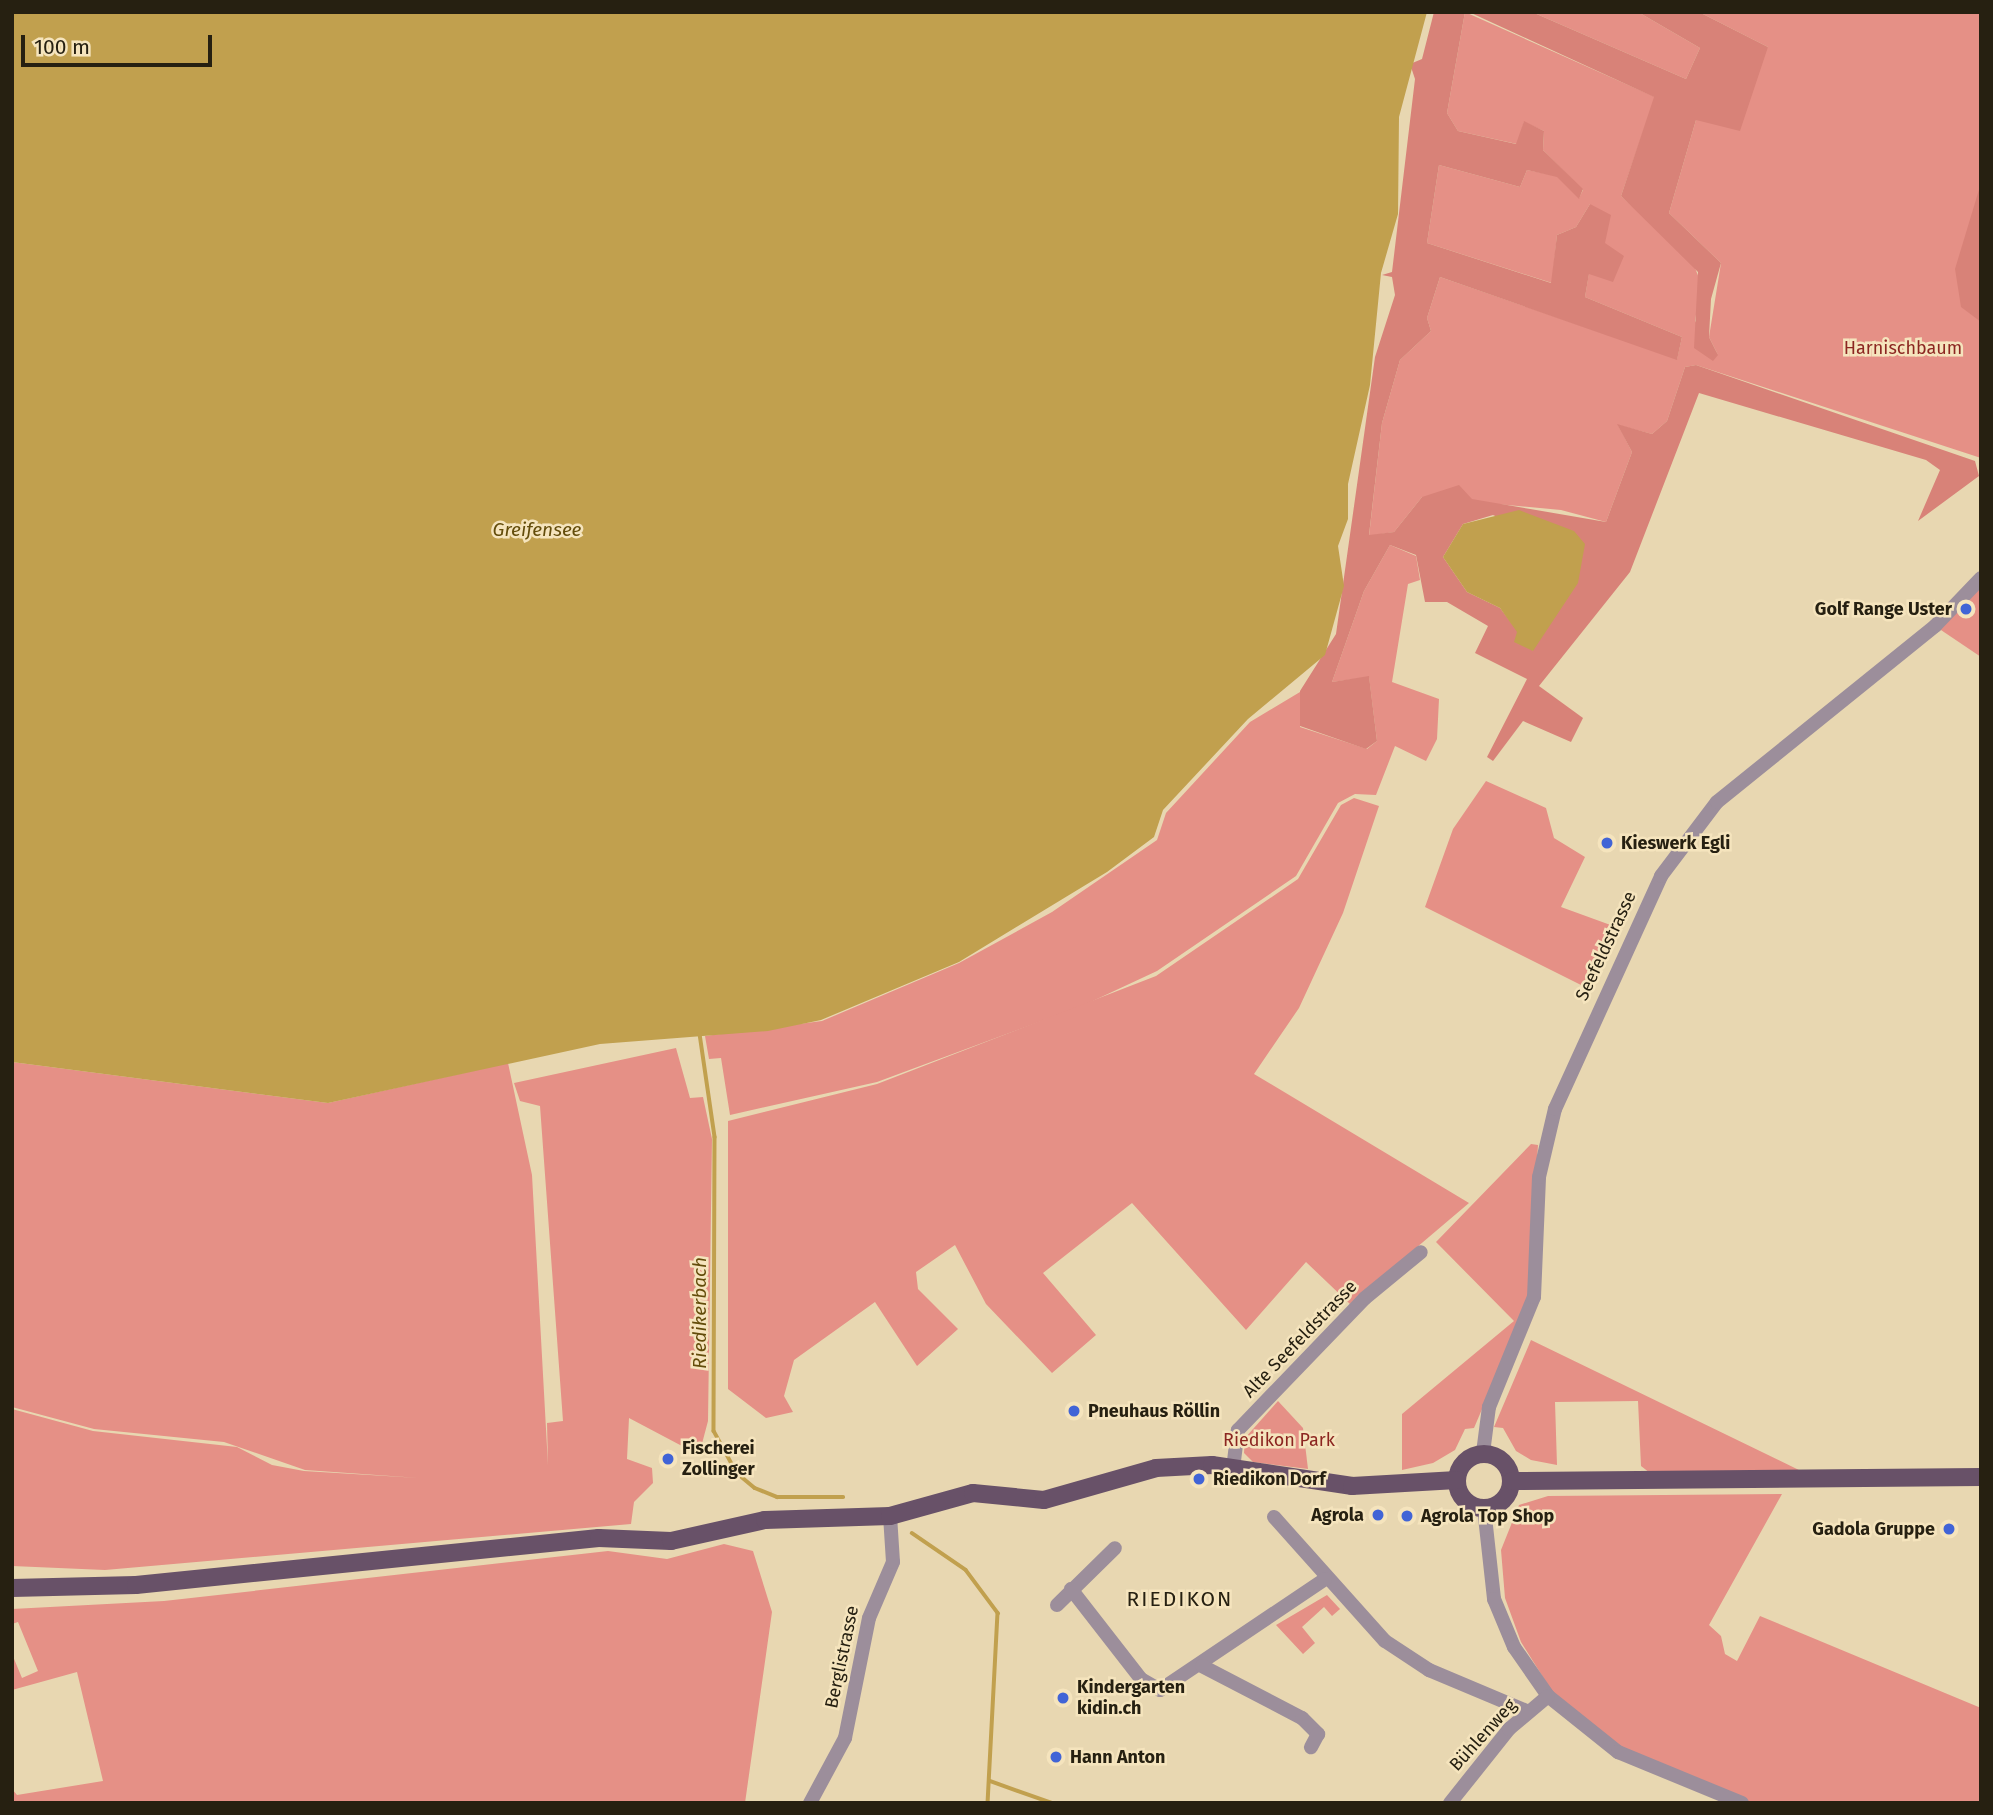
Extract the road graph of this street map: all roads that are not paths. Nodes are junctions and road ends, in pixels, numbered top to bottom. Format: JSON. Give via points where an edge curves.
{"nodes":[{"id":1,"x":1981,"y":578,"type":"edge"},
{"id":2,"x":1421,"y":1252,"type":"dead end"},
{"id":3,"x":1483,"y":1453,"type":"junction"},
{"id":4,"x":1233,"y":1469,"type":"junction"},
{"id":5,"x":1981,"y":1477,"type":"edge"},
{"id":6,"x":1457,"y":1480,"type":"junction"},
{"id":7,"x":1512,"y":1481,"type":"junction"},
{"id":8,"x":1484,"y":1508,"type":"junction"},
{"id":9,"x":890,"y":1516,"type":"junction"},
{"id":10,"x":1274,"y":1517,"type":"dead end"},
{"id":11,"x":1115,"y":1548,"type":"dead end"},
{"id":12,"x":1325,"y":1579,"type":"junction"},
{"id":13,"x":12,"y":1588,"type":"edge"},
{"id":14,"x":1071,"y":1589,"type":"junction"},
{"id":15,"x":1057,"y":1605,"type":"dead end"},
{"id":16,"x":1202,"y":1666,"type":"junction"},
{"id":17,"x":1548,"y":1696,"type":"junction"},
{"id":18,"x":1529,"y":1712,"type":"junction"},
{"id":19,"x":1311,"y":1747,"type":"dead end"},
{"id":20,"x":810,"y":1803,"type":"edge"},
{"id":21,"x":1450,"y":1803,"type":"edge"},
{"id":22,"x":1742,"y":1803,"type":"edge"}],
"edges":[{"from":1,"to":3,"type":"street","name":"Seefeldstrasse","via":[[1935,626],[1717,802],[1661,876],[1555,1109],[1539,1177],[1534,1297],[1489,1407]]},
{"from":2,"to":4,"type":"street","name":"Alte Seefeldstrasse","via":[[1345,1318],[1238,1430]]},
{"from":3,"to":6,"type":"main road","via":[[1462,1465]]},
{"from":3,"to":7,"type":"main road","via":[[1506,1464]]},
{"from":4,"to":6,"type":"main road","via":[[1352,1486]]},
{"from":4,"to":9,"type":"main road","via":[[1147,1469],[1053,1498],[973,1493]]},
{"from":5,"to":7,"type":"main road"},
{"from":6,"to":8,"type":"main road","via":[[1468,1503]]},
{"from":7,"to":8,"type":"main road","via":[[1507,1497]]},
{"from":8,"to":17,"type":"street","via":[[1494,1599],[1514,1647]]},
{"from":9,"to":13,"type":"main road","via":[[765,1520],[671,1541],[599,1538],[136,1585]]},
{"from":9,"to":20,"type":"street","name":"Berglistrasse","via":[[894,1559],[869,1618],[845,1738]]},
{"from":10,"to":12,"type":"street"},
{"from":11,"to":14,"type":"street"},
{"from":12,"to":16,"type":"street"},
{"from":12,"to":18,"type":"street","via":[[1365,1623],[1408,1658]]},
{"from":14,"to":15,"type":"street"},
{"from":14,"to":16,"type":"street","via":[[1151,1688],[1170,1686]]},
{"from":16,"to":19,"type":"street","via":[[1302,1718],[1318,1734]]},
{"from":17,"to":18,"type":"street","name":"Bühlenweg"},
{"from":17,"to":22,"type":"street","via":[[1618,1752]]},
{"from":18,"to":21,"type":"street","name":"Bühlenweg"}]}
